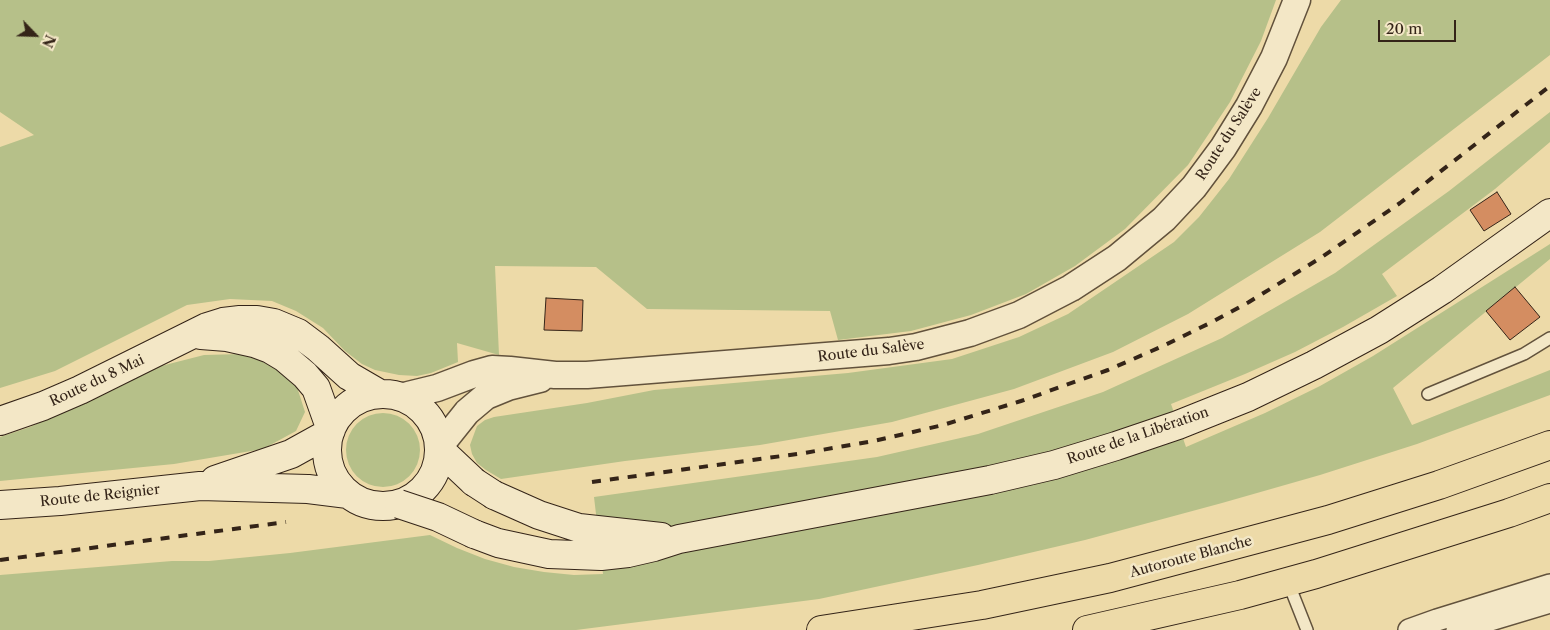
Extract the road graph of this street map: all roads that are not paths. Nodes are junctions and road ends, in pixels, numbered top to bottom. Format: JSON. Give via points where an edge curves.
{"nodes":[{"id":1,"x":1297,"y":0,"type":"edge"},
{"id":2,"x":1550,"y":214,"type":"edge"},
{"id":3,"x":192,"y":335,"type":"junction"},
{"id":4,"x":1550,"y":338,"type":"edge"},
{"id":5,"x":555,"y":375,"type":"junction"},
{"id":6,"x":1428,"y":394,"type":"dead end"},
{"id":7,"x":390,"y":396,"type":"junction"},
{"id":8,"x":0,"y":421,"type":"edge"},
{"id":9,"x":330,"y":432,"type":"junction"},
{"id":10,"x":1550,"y":445,"type":"edge"},
{"id":11,"x":439,"y":448,"type":"junction"},
{"id":12,"x":200,"y":486,"type":"junction"},
{"id":13,"x":350,"y":496,"type":"junction"},
{"id":14,"x":1550,"y":498,"type":"edge"},
{"id":15,"x":399,"y":504,"type":"junction"},
{"id":16,"x":0,"y":506,"type":"edge"},
{"id":17,"x":1550,"y":513,"type":"edge"},
{"id":18,"x":679,"y":539,"type":"junction"},
{"id":19,"x":1316,"y":574,"type":"junction"},
{"id":20,"x":1288,"y":582,"type":"junction"},
{"id":21,"x":1550,"y":585,"type":"edge"},
{"id":22,"x":1550,"y":602,"type":"edge"},
{"id":23,"x":822,"y":630,"type":"edge"},
{"id":24,"x":1088,"y":630,"type":"edge"},
{"id":25,"x":1307,"y":630,"type":"edge"},
{"id":26,"x":1409,"y":630,"type":"edge"},
{"id":27,"x":1457,"y":630,"type":"edge"}],
"edges":[{"from":1,"to":5,"type":"street","name":"Route du Salève","via":[[1274,58],[1249,106],[1194,187],[1164,219],[1117,258],[1044,303],[970,333],[889,351]]},
{"from":2,"to":18,"type":"main road","name":"Route de la Libération","via":[[1380,330],[1248,397],[1178,425],[1054,465],[990,480]]},
{"from":3,"to":7,"type":"main road","name":"Route du 8 Mai","via":[[233,320],[274,323],[305,337],[349,376]]},
{"from":3,"to":8,"type":"main road","name":"Route du 8 Mai","via":[[80,390]]},
{"from":3,"to":9,"type":"main road","name":"Route du 8 Mai","via":[[245,341],[286,358],[316,388]]},
{"from":4,"to":6,"type":"lane","via":[[1524,354]]},
{"from":5,"to":7,"type":"street","name":"Route du Salève","via":[[492,369],[437,388]]},
{"from":5,"to":11,"type":"street","name":"Route du Salève","via":[[486,396],[467,412]]},
{"from":7,"to":9,"type":"main road","via":[[367,396],[355,401],[337,418]]},
{"from":7,"to":11,"type":"main road","via":[[419,408],[427,416]]},
{"from":9,"to":12,"type":"main road","name":"Route de Reignier","via":[[291,454]]},
{"from":9,"to":13,"type":"main road","via":[[327,446],[332,473]]},
{"from":10,"to":23,"type":"highway","name":"Autoroute Blanche","via":[[1328,520],[1119,576],[982,605]]},
{"from":11,"to":15,"type":"main road","via":[[434,473],[423,489]]},
{"from":11,"to":18,"type":"main road","name":"Route de la Libération","bridge":true,"via":[[474,482],[509,502],[559,523],[598,531]]},
{"from":12,"to":13,"type":"main road","name":"Route de Reignier","via":[[308,489]]},
{"from":12,"to":16,"type":"main road","name":"Route de Reignier"},
{"from":13,"to":15,"type":"main road","via":[[372,505]]},
{"from":14,"to":19,"type":"highway"},
{"from":15,"to":18,"type":"main road","name":"Route de la Libération","bridge":true,"via":[[498,543],[549,554],[601,556],[628,553]]},
{"from":17,"to":19,"type":"highway"},
{"from":19,"to":20,"type":"highway"},
{"from":20,"to":24,"type":"highway"},
{"from":20,"to":25,"type":"lane"},
{"from":21,"to":26,"type":"street"},
{"from":22,"to":27,"type":"street"}]}
